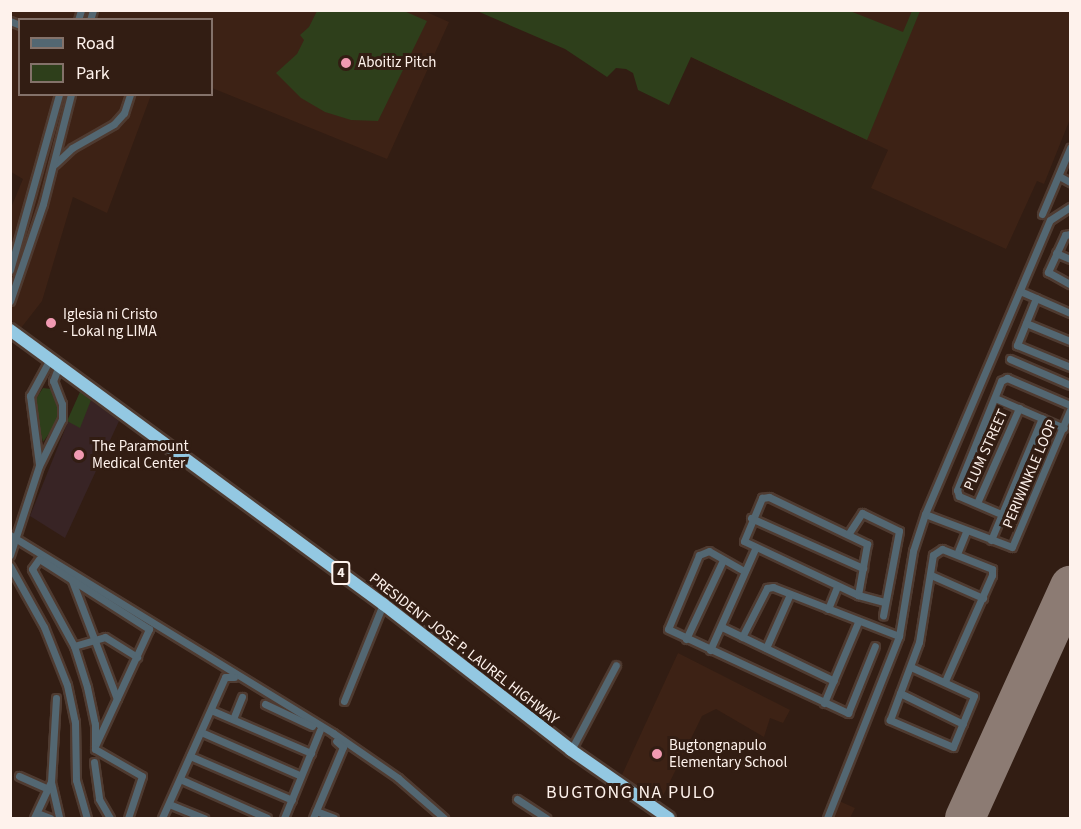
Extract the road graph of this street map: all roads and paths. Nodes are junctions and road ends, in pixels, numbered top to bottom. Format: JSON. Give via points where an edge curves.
{"nodes":[{"id":1,"x":58,"y":96,"type":"edge"},
{"id":2,"x":70,"y":96,"type":"edge"},
{"id":3,"x":129,"y":96,"type":"edge"},
{"id":4,"x":1070,"y":153,"type":"edge"},
{"id":5,"x":51,"y":172,"type":"junction"},
{"id":6,"x":1059,"y":176,"type":"junction"},
{"id":7,"x":1071,"y":182,"type":"edge"},
{"id":8,"x":32,"y":201,"type":"junction"},
{"id":9,"x":43,"y":204,"type":"junction"},
{"id":10,"x":1071,"y":207,"type":"edge"},
{"id":11,"x":1042,"y":214,"type":"dead end"},
{"id":12,"x":1069,"y":234,"type":"edge"},
{"id":13,"x":1056,"y":253,"type":"junction"},
{"id":14,"x":1071,"y":259,"type":"edge"},
{"id":15,"x":10,"y":270,"type":"edge"},
{"id":16,"x":1071,"y":284,"type":"edge"},
{"id":17,"x":1020,"y":291,"type":"junction"},
{"id":18,"x":1036,"y":298,"type":"junction"},
{"id":19,"x":10,"y":302,"type":"edge"},
{"id":20,"x":1070,"y":313,"type":"edge"},
{"id":21,"x":1026,"y":323,"type":"junction"},
{"id":22,"x":10,"y":330,"type":"edge"},
{"id":23,"x":1071,"y":341,"type":"edge"},
{"id":24,"x":1010,"y":359,"type":"dead end"},
{"id":25,"x":54,"y":362,"type":"junction"},
{"id":26,"x":1071,"y":367,"type":"edge"},
{"id":27,"x":1071,"y":385,"type":"edge"},
{"id":28,"x":995,"y":398,"type":"junction"},
{"id":29,"x":1071,"y":405,"type":"edge"},
{"id":30,"x":1019,"y":408,"type":"junction"},
{"id":31,"x":1071,"y":411,"type":"edge"},
{"id":32,"x":1042,"y":418,"type":"junction"},
{"id":33,"x":1064,"y":428,"type":"junction"},
{"id":34,"x":39,"y":465,"type":"junction"},
{"id":35,"x":977,"y":503,"type":"junction"},
{"id":36,"x":926,"y":514,"type":"junction"},
{"id":37,"x":1001,"y":514,"type":"junction"},
{"id":38,"x":752,"y":518,"type":"junction"},
{"id":39,"x":966,"y":532,"type":"junction"},
{"id":40,"x":849,"y":533,"type":"junction"},
{"id":41,"x":12,"y":537,"type":"edge"},
{"id":42,"x":991,"y":540,"type":"junction"},
{"id":43,"x":755,"y":549,"type":"junction"},
{"id":44,"x":957,"y":554,"type":"junction"},
{"id":45,"x":10,"y":555,"type":"edge"},
{"id":46,"x":723,"y":560,"type":"junction"},
{"id":47,"x":10,"y":566,"type":"edge"},
{"id":48,"x":863,"y":568,"type":"junction"},
{"id":49,"x":744,"y":571,"type":"junction"},
{"id":50,"x":931,"y":575,"type":"junction"},
{"id":51,"x":71,"y":578,"type":"junction"},
{"id":52,"x":837,"y":587,"type":"junction"},
{"id":53,"x":790,"y":594,"type":"junction"},
{"id":54,"x":858,"y":595,"type":"junction"},
{"id":55,"x":983,"y":598,"type":"junction"},
{"id":56,"x":885,"y":602,"type":"junction"},
{"id":57,"x":383,"y":604,"type":"junction"},
{"id":58,"x":828,"y":609,"type":"junction"},
{"id":59,"x":883,"y":616,"type":"dead end"},
{"id":60,"x":858,"y":622,"type":"junction"},
{"id":61,"x":722,"y":627,"type":"junction"},
{"id":62,"x":899,"y":636,"type":"junction"},
{"id":63,"x":742,"y":637,"type":"junction"},
{"id":64,"x":96,"y":638,"type":"junction"},
{"id":65,"x":686,"y":639,"type":"junction"},
{"id":66,"x":74,"y":646,"type":"junction"},
{"id":67,"x":875,"y":646,"type":"dead end"},
{"id":68,"x":766,"y":648,"type":"junction"},
{"id":69,"x":710,"y":650,"type":"junction"},
{"id":70,"x":137,"y":657,"type":"junction"},
{"id":71,"x":616,"y":665,"type":"dead end"},
{"id":72,"x":910,"y":667,"type":"junction"},
{"id":73,"x":834,"y":681,"type":"junction"},
{"id":74,"x":945,"y":681,"type":"junction"},
{"id":75,"x":242,"y":682,"type":"dead end"},
{"id":76,"x":900,"y":693,"type":"junction"},
{"id":77,"x":56,"y":698,"type":"dead end"},
{"id":78,"x":242,"y":698,"type":"dead end"},
{"id":79,"x":117,"y":699,"type":"junction"},
{"id":80,"x":344,"y":701,"type":"dead end"},
{"id":81,"x":824,"y":703,"type":"junction"},
{"id":82,"x":211,"y":710,"type":"junction"},
{"id":83,"x":261,"y":713,"type":"dead end"},
{"id":84,"x":233,"y":719,"type":"junction"},
{"id":85,"x":95,"y":724,"type":"junction"},
{"id":86,"x":105,"y":724,"type":"junction"},
{"id":87,"x":963,"y":724,"type":"junction"},
{"id":88,"x":320,"y":730,"type":"junction"},
{"id":89,"x":201,"y":732,"type":"junction"},
{"id":90,"x":95,"y":746,"type":"junction"},
{"id":91,"x":571,"y":750,"type":"junction"},
{"id":92,"x":311,"y":753,"type":"junction"},
{"id":93,"x":190,"y":756,"type":"junction"},
{"id":94,"x":94,"y":762,"type":"dead end"},
{"id":95,"x":19,"y":776,"type":"dead end"},
{"id":96,"x":301,"y":776,"type":"junction"},
{"id":97,"x":180,"y":779,"type":"junction"},
{"id":98,"x":49,"y":786,"type":"junction"},
{"id":99,"x":517,"y":799,"type":"dead end"},
{"id":100,"x":292,"y":800,"type":"junction"},
{"id":101,"x":169,"y":804,"type":"junction"},
{"id":102,"x":316,"y":811,"type":"junction"},
{"id":103,"x":36,"y":816,"type":"edge"},
{"id":104,"x":50,"y":819,"type":"edge"},
{"id":105,"x":59,"y":819,"type":"edge"},
{"id":106,"x":87,"y":819,"type":"edge"},
{"id":107,"x":110,"y":819,"type":"edge"},
{"id":108,"x":128,"y":819,"type":"edge"},
{"id":109,"x":162,"y":819,"type":"edge"},
{"id":110,"x":204,"y":819,"type":"edge"},
{"id":111,"x":267,"y":819,"type":"edge"},
{"id":112,"x":284,"y":819,"type":"edge"},
{"id":113,"x":313,"y":819,"type":"edge"},
{"id":114,"x":334,"y":819,"type":"edge"},
{"id":115,"x":444,"y":819,"type":"edge"},
{"id":116,"x":546,"y":819,"type":"edge"},
{"id":117,"x":669,"y":819,"type":"edge"},
{"id":118,"x":827,"y":819,"type":"edge"}],
"edges":[{"from":1,"to":8,"type":"street"},
{"from":2,"to":5,"type":"street"},
{"from":3,"to":5,"type":"street","via":[[118,120],[72,148]]},
{"from":4,"to":6,"type":"street"},
{"from":5,"to":9,"type":"street"},
{"from":6,"to":7,"type":"street"},
{"from":6,"to":11,"type":"street"},
{"from":8,"to":9,"type":"street"},
{"from":8,"to":15,"type":"street"},
{"from":9,"to":19,"type":"street"},
{"from":10,"to":17,"type":"street","via":[[1050,220]]},
{"from":12,"to":13,"type":"street"},
{"from":13,"to":14,"type":"street"},
{"from":13,"to":16,"type":"street","via":[[1050,275]]},
{"from":17,"to":18,"type":"street"},
{"from":17,"to":36,"type":"street"},
{"from":18,"to":20,"type":"street"},
{"from":18,"to":21,"type":"street"},
{"from":21,"to":23,"type":"street"},
{"from":21,"to":26,"type":"street","via":[[1017,345]]},
{"from":22,"to":25,"type":"highway","name":"PRESIDENT JOSE P. LAUREL HIGHWAY","number":"4"},
{"from":24,"to":27,"type":"street"},
{"from":25,"to":34,"type":"street","via":[[53,381],[63,415]]},
{"from":25,"to":34,"type":"street","via":[[30,396]]},
{"from":25,"to":57,"type":"highway","name":"PRESIDENT JOSE P. LAUREL HIGHWAY","number":"4"},
{"from":28,"to":29,"type":"street","name":"PERIWINKLE LOOP","via":[[1007,378]]},
{"from":28,"to":30,"type":"street"},
{"from":28,"to":35,"type":"street","name":"PERIWINKLE LOOP","via":[[957,493]]},
{"from":30,"to":32,"type":"street"},
{"from":30,"to":35,"type":"street","name":"PLUM STREET"},
{"from":31,"to":33,"type":"street","name":"PERIWINKLE LOOP"},
{"from":32,"to":33,"type":"street"},
{"from":32,"to":37,"type":"street"},
{"from":33,"to":42,"type":"street","name":"PERIWINKLE LOOP","via":[[1012,547]]},
{"from":34,"to":41,"type":"street"},
{"from":35,"to":37,"type":"street"},
{"from":36,"to":39,"type":"street"},
{"from":36,"to":62,"type":"street","via":[[913,551]]},
{"from":37,"to":42,"type":"street"},
{"from":38,"to":40,"type":"street","via":[[762,498],[769,497]]},
{"from":38,"to":43,"type":"street","via":[[744,541]]},
{"from":38,"to":48,"type":"street"},
{"from":39,"to":42,"type":"street"},
{"from":39,"to":44,"type":"street"},
{"from":40,"to":48,"type":"street","via":[[867,544]]},
{"from":40,"to":56,"type":"street","via":[[862,513],[899,531]]},
{"from":41,"to":45,"type":"street"},
{"from":41,"to":115,"type":"street","via":[[333,733],[398,778]]},
{"from":43,"to":49,"type":"street"},
{"from":43,"to":52,"type":"street"},
{"from":44,"to":50,"type":"street","via":[[936,550]]},
{"from":44,"to":55,"type":"street","via":[[992,569]]},
{"from":46,"to":49,"type":"street"},
{"from":46,"to":65,"type":"street"},
{"from":46,"to":65,"type":"street","via":[[709,551],[699,555],[668,622],[668,629]]},
{"from":47,"to":106,"type":"street","via":[[44,627],[67,686],[75,722],[76,780]]},
{"from":48,"to":54,"type":"street"},
{"from":49,"to":61,"type":"street"},
{"from":50,"to":55,"type":"street"},
{"from":50,"to":72,"type":"street","via":[[919,642]]},
{"from":51,"to":64,"type":"street"},
{"from":51,"to":66,"type":"street","via":[[39,559],[32,567]]},
{"from":51,"to":70,"type":"street","via":[[148,626]]},
{"from":52,"to":54,"type":"street"},
{"from":52,"to":58,"type":"street"},
{"from":53,"to":58,"type":"street"},
{"from":53,"to":63,"type":"street","via":[[767,588]]},
{"from":53,"to":68,"type":"street"},
{"from":54,"to":56,"type":"street"},
{"from":55,"to":74,"type":"street"},
{"from":56,"to":59,"type":"street"},
{"from":57,"to":80,"type":"street"},
{"from":57,"to":91,"type":"highway","name":"PRESIDENT JOSE P. LAUREL HIGHWAY","number":"4"},
{"from":58,"to":60,"type":"street"},
{"from":60,"to":62,"type":"street"},
{"from":60,"to":73,"type":"street"},
{"from":61,"to":63,"type":"street"},
{"from":61,"to":69,"type":"street"},
{"from":62,"to":118,"type":"street"},
{"from":63,"to":68,"type":"street"},
{"from":64,"to":66,"type":"street"},
{"from":64,"to":70,"type":"street","via":[[105,637]]},
{"from":64,"to":79,"type":"street"},
{"from":65,"to":69,"type":"street"},
{"from":66,"to":85,"type":"street"},
{"from":67,"to":81,"type":"street","via":[[851,711]]},
{"from":68,"to":73,"type":"street"},
{"from":69,"to":81,"type":"street"},
{"from":70,"to":79,"type":"street"},
{"from":71,"to":91,"type":"street"},
{"from":72,"to":74,"type":"street"},
{"from":72,"to":76,"type":"street"},
{"from":73,"to":81,"type":"street"},
{"from":74,"to":87,"type":"street","via":[[974,696]]},
{"from":75,"to":82,"type":"street","via":[[231,675],[225,677]]},
{"from":76,"to":87,"type":"street"},
{"from":76,"to":87,"type":"street","via":[[890,715],[893,723],[949,748]]},
{"from":77,"to":98,"type":"street"},
{"from":78,"to":84,"type":"street"},
{"from":79,"to":86,"type":"street"},
{"from":82,"to":84,"type":"street"},
{"from":82,"to":89,"type":"street"},
{"from":83,"to":88,"type":"street","via":[[266,701]]},
{"from":84,"to":92,"type":"street"},
{"from":85,"to":86,"type":"street"},
{"from":85,"to":90,"type":"street"},
{"from":86,"to":90,"type":"street"},
{"from":88,"to":92,"type":"street"},
{"from":88,"to":102,"type":"street","via":[[343,747]]},
{"from":89,"to":93,"type":"street"},
{"from":89,"to":96,"type":"street"},
{"from":90,"to":108,"type":"street","via":[[97,753],[142,776]]},
{"from":91,"to":117,"type":"highway","name":"PRESIDENT JOSE P. LAUREL HIGHWAY","number":"4"},
{"from":92,"to":96,"type":"street"},
{"from":93,"to":97,"type":"street"},
{"from":93,"to":100,"type":"street"},
{"from":94,"to":107,"type":"street","via":[[99,799]]},
{"from":95,"to":98,"type":"street"},
{"from":96,"to":100,"type":"street"},
{"from":97,"to":101,"type":"street"},
{"from":97,"to":111,"type":"street"},
{"from":98,"to":103,"type":"street"},
{"from":98,"to":105,"type":"street"},
{"from":99,"to":116,"type":"street"},
{"from":100,"to":112,"type":"street"},
{"from":101,"to":109,"type":"street"},
{"from":101,"to":110,"type":"street"},
{"from":102,"to":113,"type":"street"},
{"from":102,"to":114,"type":"street"},
{"from":103,"to":104,"type":"street"}]}
